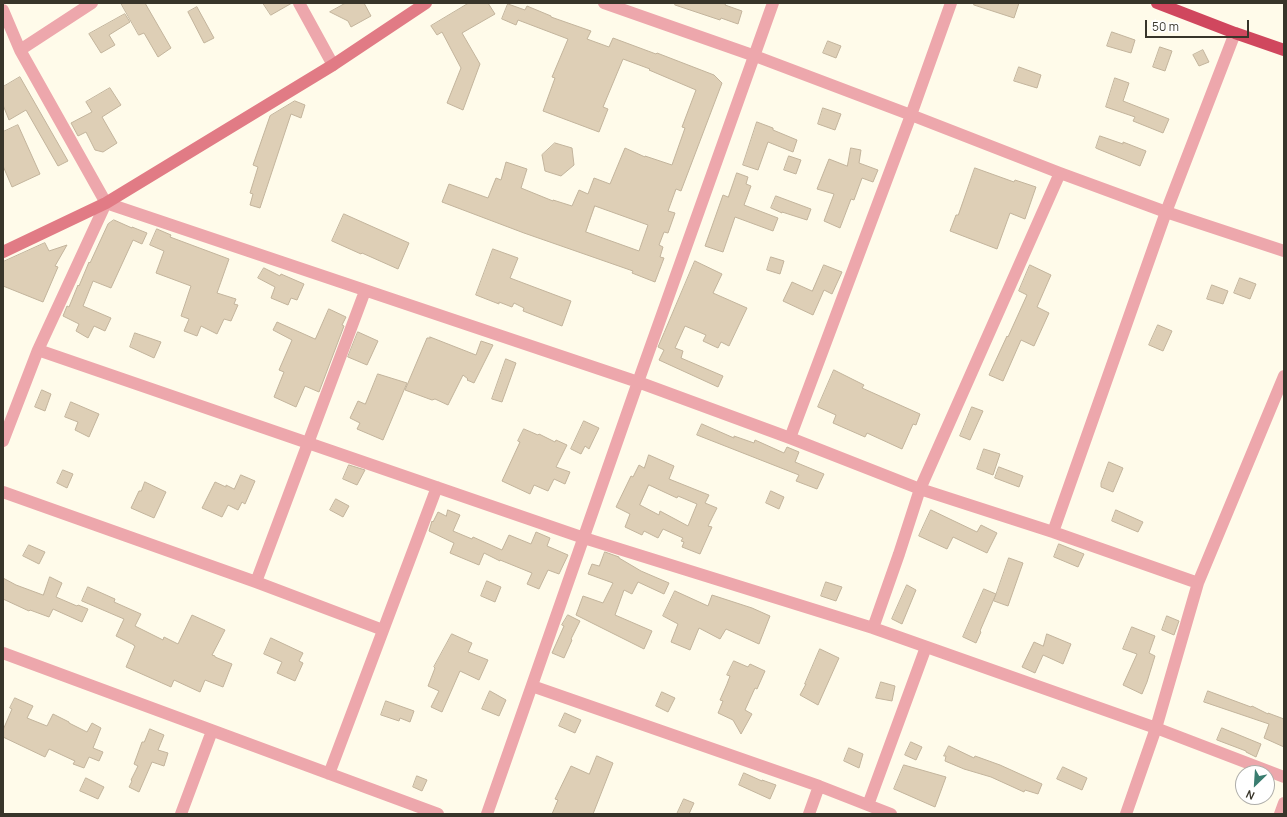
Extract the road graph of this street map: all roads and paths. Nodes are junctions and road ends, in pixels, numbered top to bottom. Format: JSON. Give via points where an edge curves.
{"nodes":[{"id":1,"x":92,"y":3,"type":"edge"},
{"id":2,"x":299,"y":3,"type":"edge"},
{"id":3,"x":426,"y":3,"type":"edge"},
{"id":4,"x":604,"y":3,"type":"edge"},
{"id":5,"x":773,"y":3,"type":"edge"},
{"id":6,"x":951,"y":3,"type":"edge"},
{"id":7,"x":1157,"y":3,"type":"edge"},
{"id":8,"x":3,"y":10,"type":"edge"},
{"id":9,"x":1235,"y":33,"type":"junction"},
{"id":10,"x":20,"y":50,"type":"junction"},
{"id":11,"x":1284,"y":50,"type":"edge"},
{"id":12,"x":755,"y":56,"type":"junction"},
{"id":13,"x":333,"y":65,"type":"junction"},
{"id":14,"x":911,"y":115,"type":"junction"},
{"id":15,"x":1060,"y":173,"type":"junction"},
{"id":16,"x":106,"y":203,"type":"junction"},
{"id":17,"x":1166,"y":212,"type":"junction"},
{"id":18,"x":1284,"y":251,"type":"edge"},
{"id":19,"x":3,"y":252,"type":"edge"},
{"id":20,"x":365,"y":291,"type":"junction"},
{"id":21,"x":38,"y":350,"type":"junction"},
{"id":22,"x":1284,"y":376,"type":"edge"},
{"id":23,"x":638,"y":382,"type":"junction"},
{"id":24,"x":790,"y":438,"type":"junction"},
{"id":25,"x":3,"y":441,"type":"edge"},
{"id":26,"x":308,"y":443,"type":"junction"},
{"id":27,"x":437,"y":487,"type":"junction"},
{"id":28,"x":920,"y":489,"type":"junction"},
{"id":29,"x":3,"y":492,"type":"edge"},
{"id":30,"x":1052,"y":532,"type":"junction"},
{"id":31,"x":584,"y":538,"type":"junction"},
{"id":32,"x":256,"y":582,"type":"junction"},
{"id":33,"x":1198,"y":583,"type":"junction"},
{"id":34,"x":873,"y":628,"type":"junction"},
{"id":35,"x":383,"y":630,"type":"junction"},
{"id":36,"x":926,"y":647,"type":"junction"},
{"id":37,"x":3,"y":653,"type":"edge"},
{"id":38,"x":532,"y":686,"type":"junction"},
{"id":39,"x":1156,"y":728,"type":"junction"},
{"id":40,"x":212,"y":731,"type":"junction"},
{"id":41,"x":329,"y":774,"type":"junction"},
{"id":42,"x":1284,"y":777,"type":"edge"},
{"id":43,"x":819,"y":786,"type":"junction"},
{"id":44,"x":1284,"y":803,"type":"edge"},
{"id":45,"x":868,"y":805,"type":"junction"},
{"id":46,"x":181,"y":814,"type":"edge"},
{"id":47,"x":438,"y":814,"type":"edge"},
{"id":48,"x":487,"y":814,"type":"edge"},
{"id":49,"x":809,"y":814,"type":"edge"},
{"id":50,"x":891,"y":814,"type":"edge"},
{"id":51,"x":1126,"y":814,"type":"edge"},
{"id":52,"x":1280,"y":814,"type":"edge"}],
"edges":[{"from":1,"to":10,"type":"street"},
{"from":2,"to":13,"type":"street"},
{"from":3,"to":13,"type":"main road"},
{"from":4,"to":12,"type":"street"},
{"from":5,"to":12,"type":"street"},
{"from":6,"to":14,"type":"street"},
{"from":7,"to":9,"type":"highway"},
{"from":8,"to":10,"type":"street"},
{"from":9,"to":11,"type":"highway"},
{"from":9,"to":17,"type":"street"},
{"from":10,"to":16,"type":"street"},
{"from":12,"to":14,"type":"street"},
{"from":12,"to":23,"type":"street"},
{"from":13,"to":16,"type":"main road"},
{"from":14,"to":15,"type":"street"},
{"from":14,"to":24,"type":"street"},
{"from":15,"to":17,"type":"street"},
{"from":15,"to":28,"type":"street"},
{"from":16,"to":19,"type":"main road"},
{"from":16,"to":20,"type":"street"},
{"from":16,"to":21,"type":"street"},
{"from":17,"to":18,"type":"street"},
{"from":17,"to":30,"type":"street"},
{"from":20,"to":23,"type":"street"},
{"from":20,"to":26,"type":"street"},
{"from":21,"to":25,"type":"street"},
{"from":21,"to":26,"type":"street"},
{"from":22,"to":33,"type":"street"},
{"from":23,"to":24,"type":"street"},
{"from":23,"to":31,"type":"street"},
{"from":24,"to":28,"type":"street"},
{"from":26,"to":27,"type":"street"},
{"from":26,"to":32,"type":"street"},
{"from":27,"to":31,"type":"street"},
{"from":27,"to":35,"type":"street"},
{"from":28,"to":30,"type":"street"},
{"from":28,"to":34,"type":"street"},
{"from":29,"to":32,"type":"street"},
{"from":30,"to":33,"type":"street"},
{"from":31,"to":34,"type":"street"},
{"from":31,"to":38,"type":"street"},
{"from":32,"to":35,"type":"street"},
{"from":33,"to":39,"type":"street"},
{"from":34,"to":36,"type":"street"},
{"from":35,"to":41,"type":"street"},
{"from":36,"to":39,"type":"street"},
{"from":36,"to":45,"type":"street"},
{"from":37,"to":40,"type":"street"},
{"from":38,"to":43,"type":"street"},
{"from":38,"to":48,"type":"street"},
{"from":39,"to":42,"type":"street"},
{"from":39,"to":51,"type":"street"},
{"from":40,"to":41,"type":"street"},
{"from":40,"to":46,"type":"street"},
{"from":41,"to":47,"type":"street"},
{"from":43,"to":45,"type":"street"},
{"from":43,"to":49,"type":"street"},
{"from":44,"to":52,"type":"street"},
{"from":45,"to":50,"type":"street"}]}
